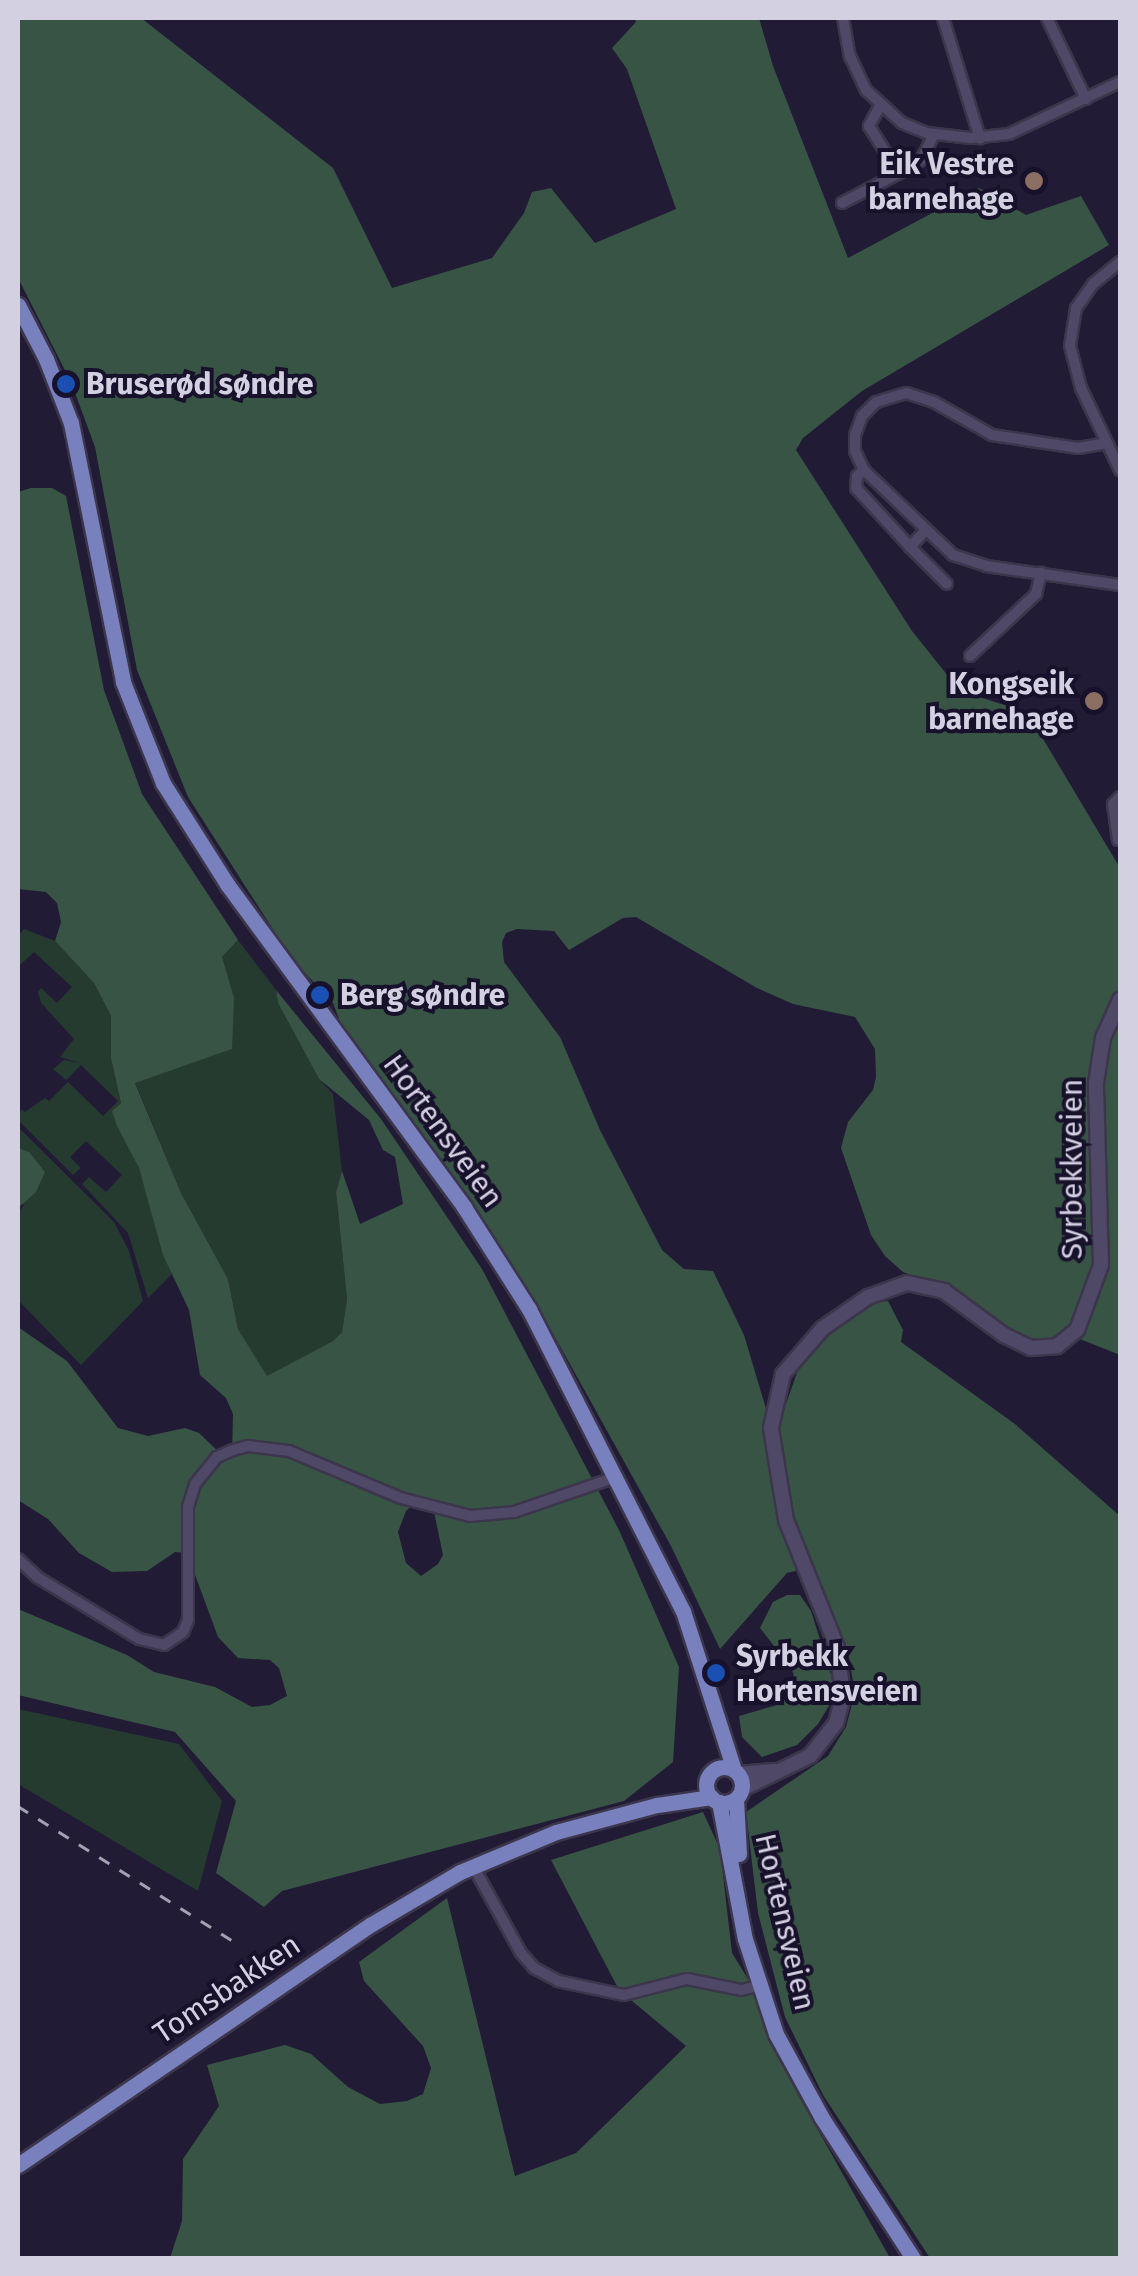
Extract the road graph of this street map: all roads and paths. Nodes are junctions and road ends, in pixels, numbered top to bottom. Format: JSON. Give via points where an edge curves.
{"nodes":[{"id":1,"x":843,"y":18,"type":"edge"},
{"id":2,"x":943,"y":18,"type":"edge"},
{"id":3,"x":1047,"y":18,"type":"edge"},
{"id":4,"x":1120,"y":82,"type":"edge"},
{"id":5,"x":1086,"y":99,"type":"junction"},
{"id":6,"x":880,"y":106,"type":"junction"},
{"id":7,"x":934,"y":134,"type":"junction"},
{"id":8,"x":980,"y":138,"type":"junction"},
{"id":9,"x":907,"y":169,"type":"junction"},
{"id":10,"x":842,"y":204,"type":"dead end"},
{"id":11,"x":1120,"y":262,"type":"edge"},
{"id":12,"x":18,"y":305,"type":"edge"},
{"id":13,"x":1107,"y":443,"type":"junction"},
{"id":14,"x":864,"y":470,"type":"junction"},
{"id":15,"x":1120,"y":470,"type":"edge"},
{"id":16,"x":924,"y":532,"type":"junction"},
{"id":17,"x":910,"y":547,"type":"junction"},
{"id":18,"x":1041,"y":574,"type":"junction"},
{"id":19,"x":946,"y":584,"type":"dead end"},
{"id":20,"x":1120,"y":585,"type":"edge"},
{"id":21,"x":970,"y":656,"type":"dead end"},
{"id":22,"x":1117,"y":800,"type":"edge"},
{"id":23,"x":1118,"y":840,"type":"dead end"},
{"id":24,"x":1120,"y":1000,"type":"edge"},
{"id":25,"x":616,"y":1476,"type":"junction"},
{"id":26,"x":18,"y":1559,"type":"edge"},
{"id":27,"x":717,"y":1722,"type":"junction"},
{"id":28,"x":737,"y":1783,"type":"junction"},
{"id":29,"x":712,"y":1789,"type":"junction"},
{"id":30,"x":472,"y":1866,"type":"junction"},
{"id":31,"x":762,"y":1986,"type":"junction"},
{"id":32,"x":18,"y":2165,"type":"edge"},
{"id":33,"x":914,"y":2258,"type":"edge"}],
"edges":[{"from":1,"to":6,"type":"street","via":[[858,77]]},
{"from":2,"to":8,"type":"street"},
{"from":3,"to":5,"type":"street"},
{"from":4,"to":5,"type":"street"},
{"from":5,"to":8,"type":"street","via":[[1009,134]]},
{"from":6,"to":7,"type":"street"},
{"from":6,"to":9,"type":"street","via":[[869,126],[891,161]]},
{"from":7,"to":8,"type":"street"},
{"from":7,"to":9,"type":"street","via":[[921,160]]},
{"from":9,"to":10,"type":"street"},
{"from":11,"to":13,"type":"street","via":[[1093,284],[1071,323],[1073,367]]},
{"from":12,"to":25,"type":"main road","name":"Hortensveien","via":[[71,423],[123,682],[178,812],[494,1249]]},
{"from":13,"to":14,"type":"street","via":[[1078,448],[1007,438],[919,395],[894,394],[876,402],[858,423],[855,452]]},
{"from":13,"to":15,"type":"street"},
{"from":14,"to":16,"type":"street"},
{"from":14,"to":17,"type":"street","via":[[856,488]]},
{"from":16,"to":17,"type":"street"},
{"from":16,"to":18,"type":"street","via":[[960,559]]},
{"from":17,"to":19,"type":"street"},
{"from":18,"to":20,"type":"street"},
{"from":18,"to":21,"type":"street","via":[[1036,594]]},
{"from":22,"to":23,"type":"street"},
{"from":24,"to":28,"type":"main road","name":"Syrbekkveien","via":[[1096,1083],[1101,1266],[1077,1330],[1057,1346],[1031,1348],[944,1291],[907,1284],[868,1298],[832,1322],[783,1374],[772,1428],[786,1520],[844,1682],[829,1735],[810,1756]]},
{"from":25,"to":26,"type":"street","via":[[514,1512],[470,1516],[401,1498],[289,1450],[232,1450],[216,1457],[195,1484],[188,1506],[188,1620],[164,1646],[139,1639]]},
{"from":25,"to":27,"type":"main road","name":"Hortensveien","via":[[683,1612]]},
{"from":27,"to":28,"type":"main road","name":"Hortensveien"},
{"from":27,"to":29,"type":"main road","name":"Hortensveien"},
{"from":28,"to":29,"type":"main road"},
{"from":28,"to":29,"type":"main road"},
{"from":28,"to":31,"type":"main road","name":"Hortensveien","via":[[744,1891]]},
{"from":29,"to":30,"type":"main road","name":"Tomsbakken","via":[[556,1832]]},
{"from":29,"to":31,"type":"main road","name":"Hortensveien"},
{"from":30,"to":31,"type":"street","via":[[521,1953],[558,1981],[624,1995],[687,1978],[741,1990]]},
{"from":30,"to":32,"type":"main road","name":"Tomsbakken","via":[[370,1925]]},
{"from":31,"to":33,"type":"main road","name":"Hortensveien","via":[[822,2118]]}]}
